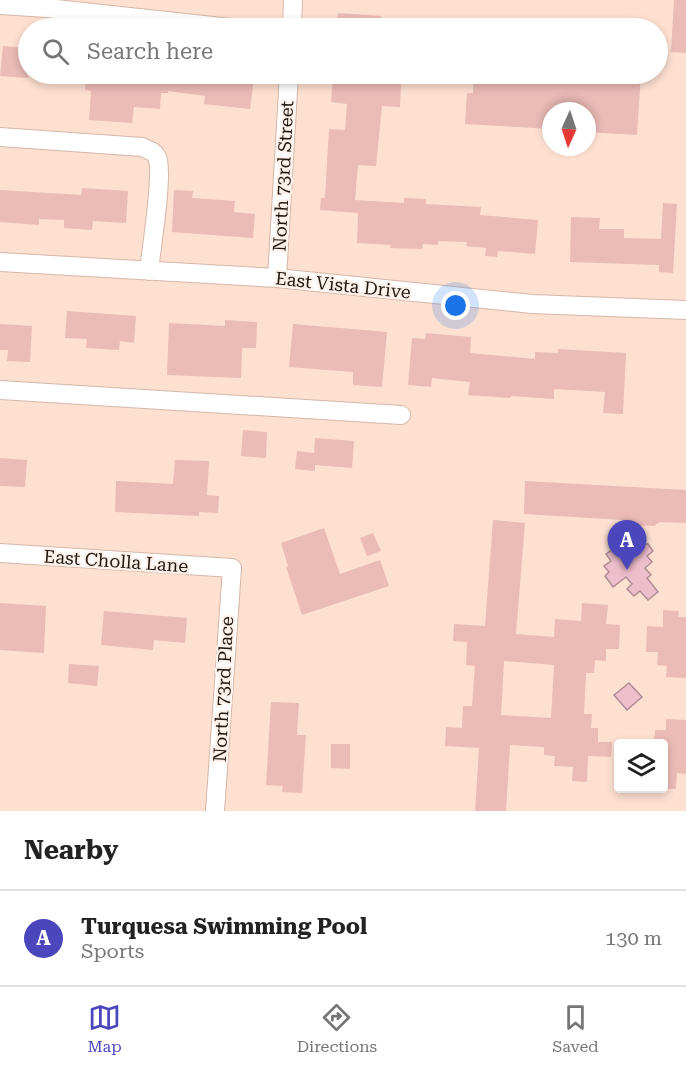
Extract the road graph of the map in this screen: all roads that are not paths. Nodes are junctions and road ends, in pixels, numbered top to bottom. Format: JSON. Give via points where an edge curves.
{"nodes":[{"id":1,"x":293,"y":0,"type":"edge"},
{"id":2,"x":0,"y":5,"type":"edge"},
{"id":3,"x":139,"y":18,"type":"edge"},
{"id":4,"x":292,"y":18,"type":"edge"},
{"id":5,"x":288,"y":84,"type":"edge"},
{"id":6,"x":0,"y":137,"type":"edge"},
{"id":7,"x":0,"y":262,"type":"edge"},
{"id":8,"x":149,"y":271,"type":"junction"},
{"id":9,"x":278,"y":278,"type":"junction"},
{"id":10,"x":686,"y":310,"type":"edge"},
{"id":11,"x":0,"y":390,"type":"edge"},
{"id":12,"x":401,"y":415,"type":"dead end"},
{"id":13,"x":0,"y":553,"type":"edge"},
{"id":14,"x":232,"y":568,"type":"joint"},
{"id":15,"x":215,"y":811,"type":"edge"}],
"edges":[{"from":1,"to":4,"type":"street"},
{"from":2,"to":3,"type":"street"},
{"from":5,"to":9,"type":"street","name":"North 73rd Street"},
{"from":6,"to":8,"type":"street","via":[[142,147],[154,152],[159,176]]},
{"from":7,"to":8,"type":"street","name":"East Vista Drive"},
{"from":8,"to":9,"type":"street","name":"East Vista Drive"},
{"from":9,"to":10,"type":"street","name":"East Vista Drive","via":[[531,304]]},
{"from":11,"to":12,"type":"street"},
{"from":13,"to":14,"type":"street","name":"East Cholla Lane"},
{"from":14,"to":15,"type":"street","name":"North 73rd Place"}]}
